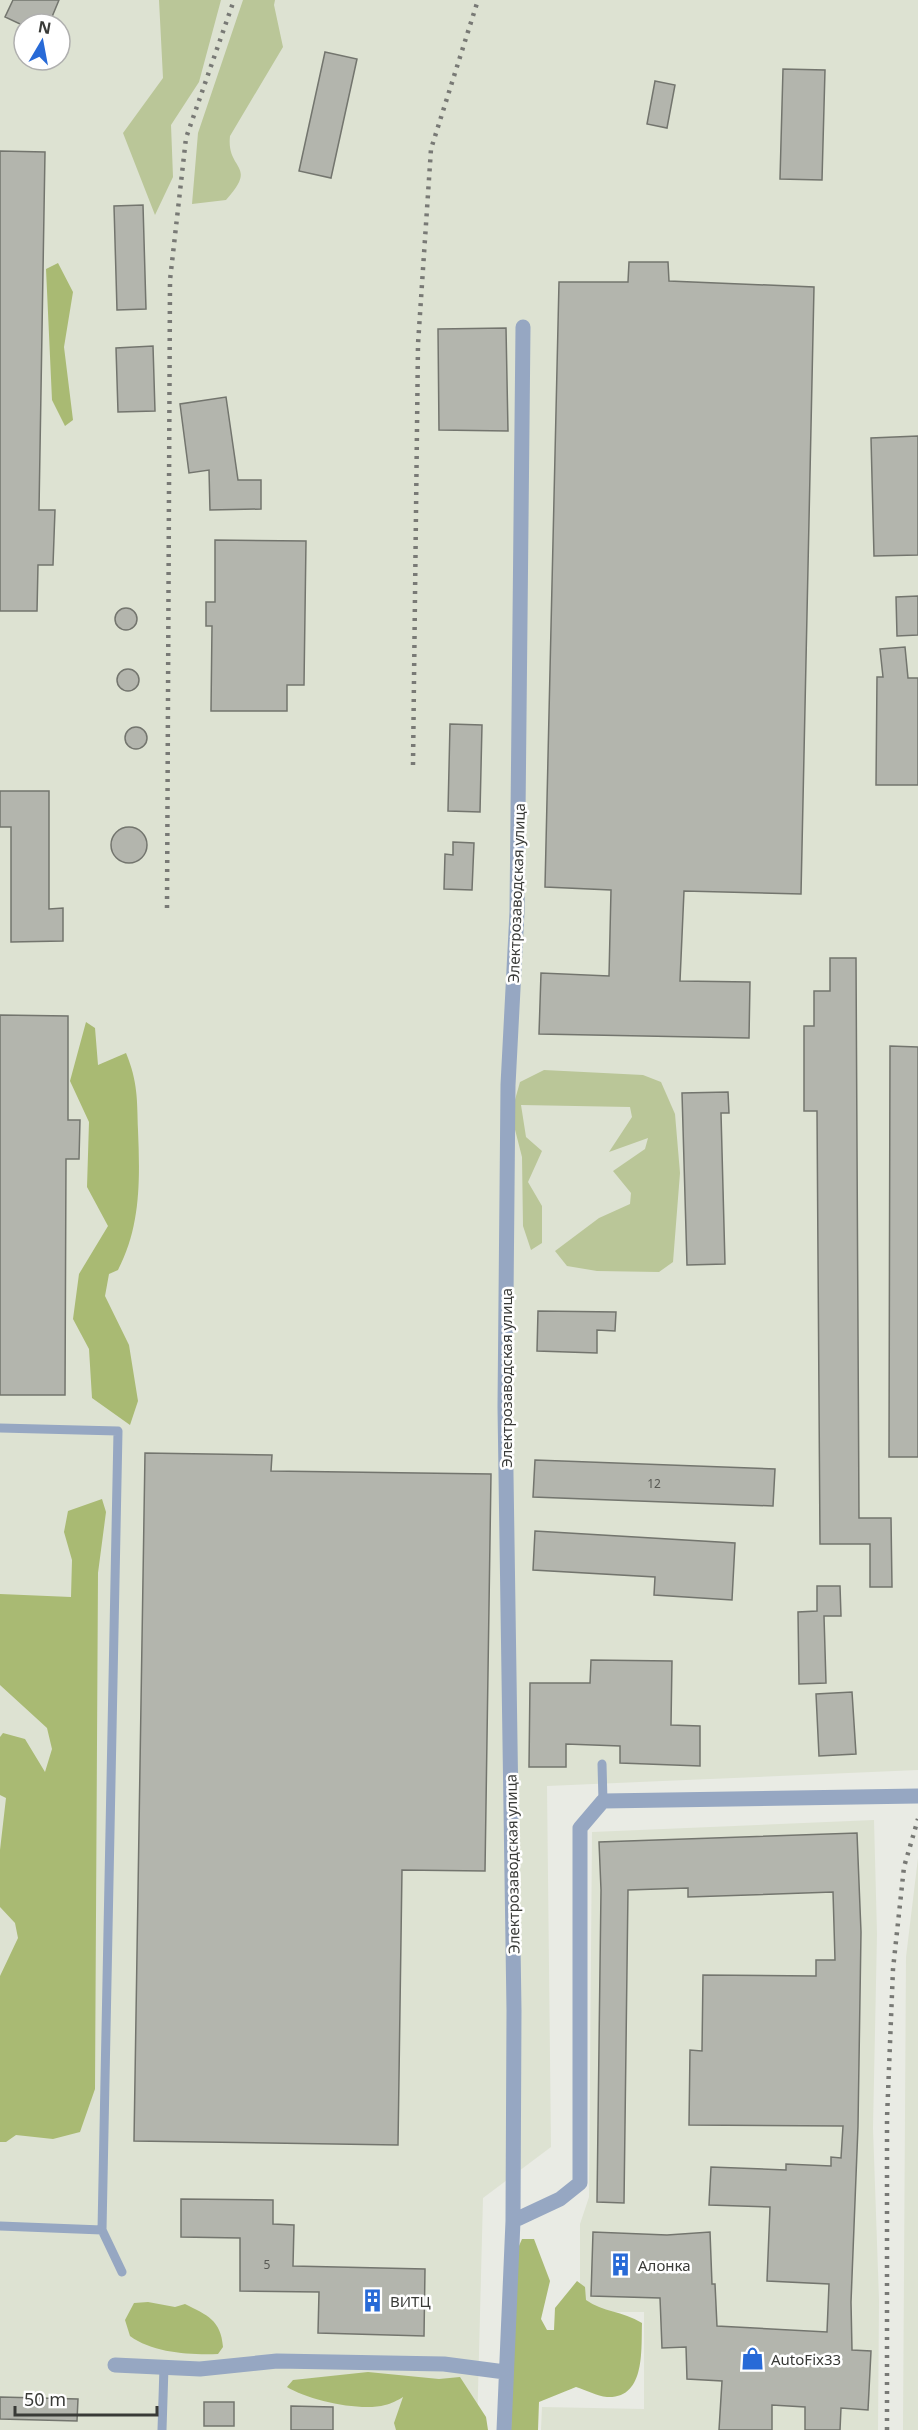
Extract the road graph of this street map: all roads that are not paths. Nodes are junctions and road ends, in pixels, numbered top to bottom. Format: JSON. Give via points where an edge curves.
{"nodes":[{"id":1,"x":523,"y":327,"type":"dead end"},
{"id":2,"x":0,"y":1428,"type":"edge"},
{"id":3,"x":602,"y":1764,"type":"dead end"},
{"id":4,"x":918,"y":1796,"type":"edge"},
{"id":5,"x":603,"y":1802,"type":"junction"},
{"id":6,"x":513,"y":2221,"type":"junction"},
{"id":7,"x":0,"y":2226,"type":"edge"},
{"id":8,"x":102,"y":2230,"type":"junction"},
{"id":9,"x":122,"y":2272,"type":"dead end"},
{"id":10,"x":115,"y":2365,"type":"dead end"},
{"id":11,"x":164,"y":2367,"type":"junction"},
{"id":12,"x":505,"y":2372,"type":"junction"},
{"id":13,"x":162,"y":2430,"type":"edge"},
{"id":14,"x":504,"y":2430,"type":"edge"}],
"edges":[{"from":1,"to":6,"type":"street","name":"Электрозаводская улица","via":[[517,912],[508,1085],[505,1395],[514,2010]]},
{"from":2,"to":8,"type":"lane","via":[[118,1431]]},
{"from":3,"to":5,"type":"lane"},
{"from":4,"to":5,"type":"street"},
{"from":5,"to":6,"type":"street","via":[[580,1828],[580,2183],[560,2199]]},
{"from":6,"to":12,"type":"street","name":"Электрозаводская улица"},
{"from":7,"to":8,"type":"lane"},
{"from":8,"to":9,"type":"lane"},
{"from":10,"to":11,"type":"street"},
{"from":11,"to":12,"type":"street","via":[[200,2369],[289,2361],[444,2364]]},
{"from":11,"to":13,"type":"lane"},
{"from":12,"to":14,"type":"street","name":"Электрозаводская улица"}]}
